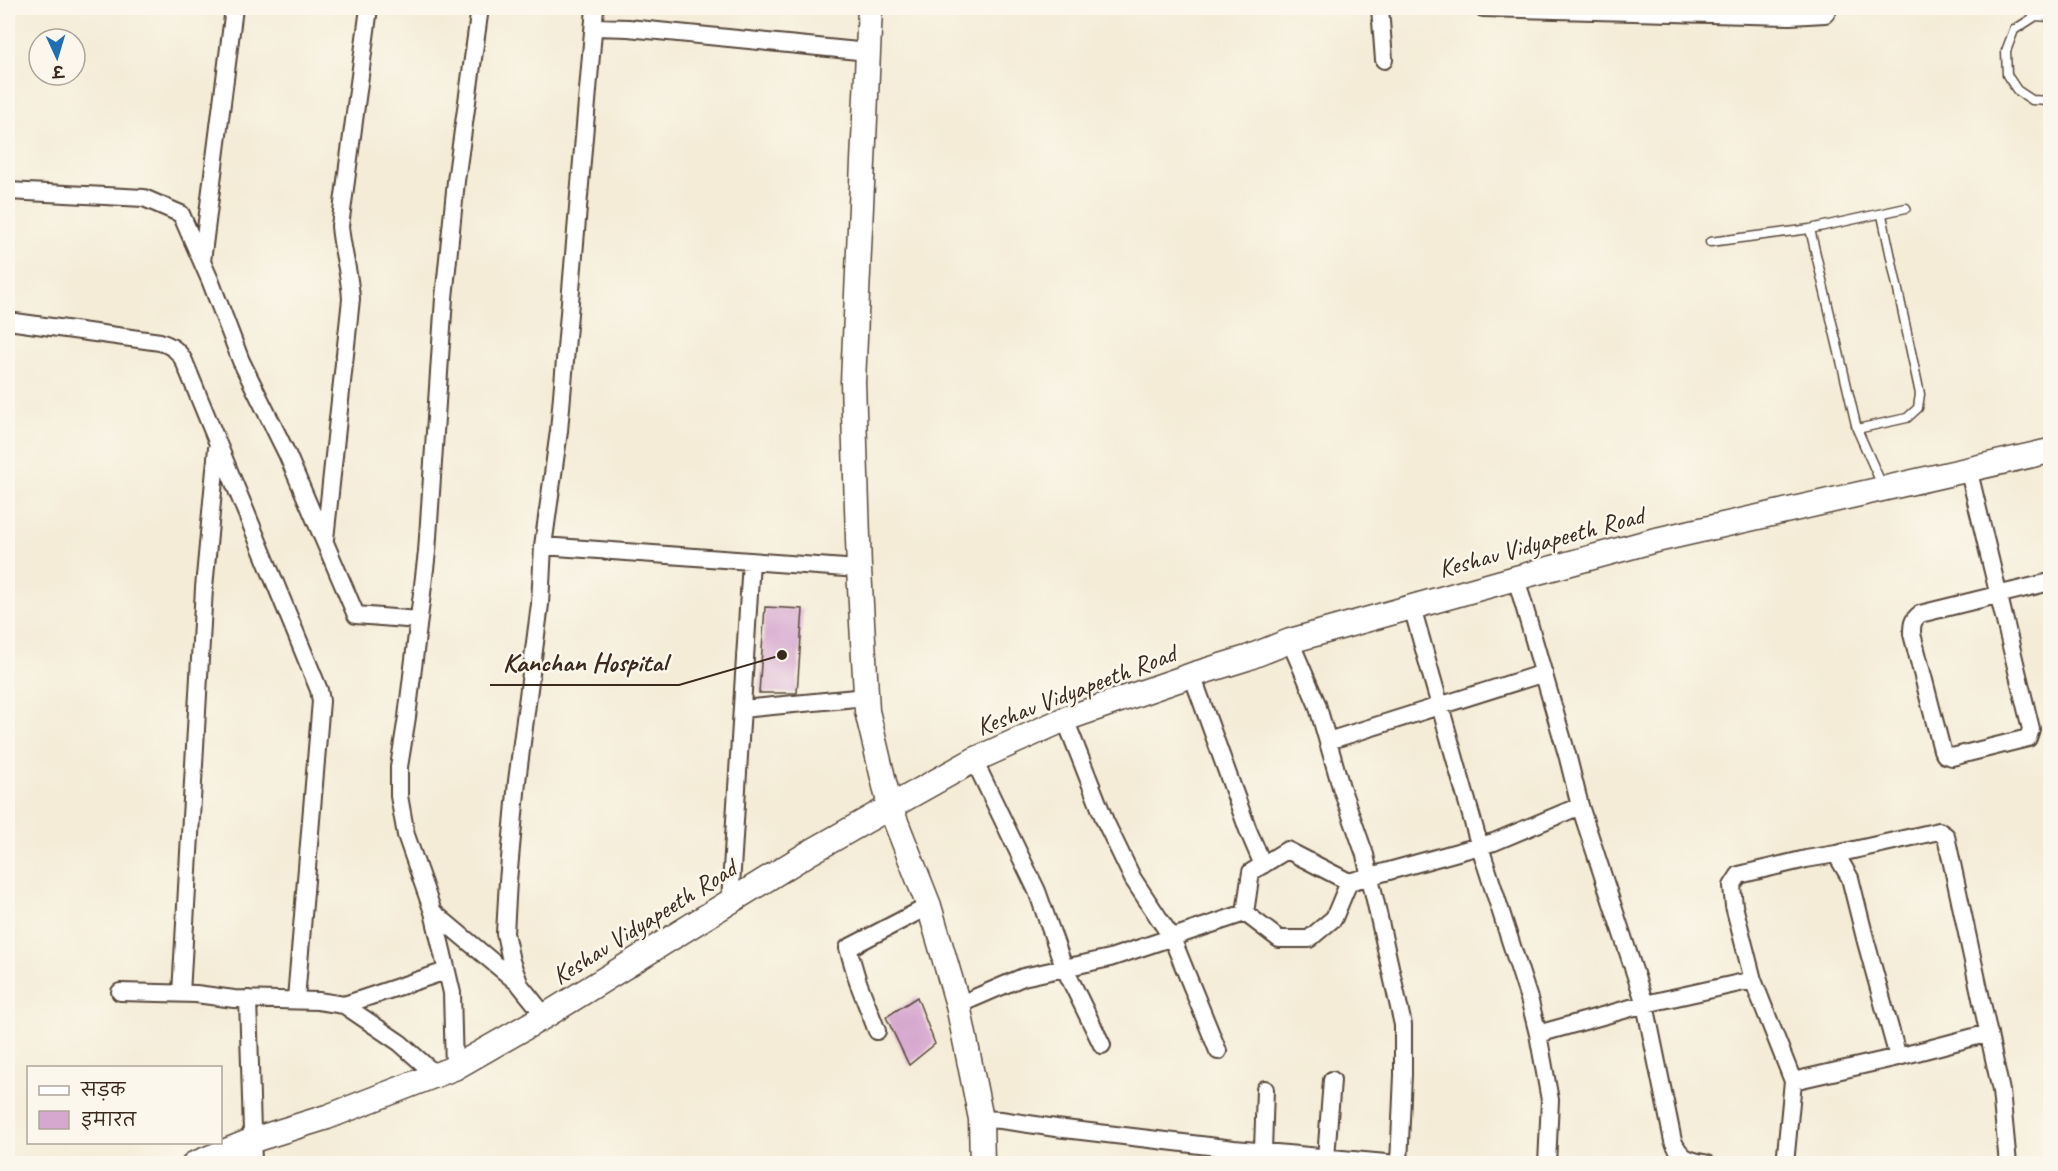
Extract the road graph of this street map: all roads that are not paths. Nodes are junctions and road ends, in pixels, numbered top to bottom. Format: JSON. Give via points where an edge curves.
{"nodes":[{"id":1,"x":234,"y":8,"type":"edge"},
{"id":2,"x":369,"y":8,"type":"edge"},
{"id":3,"x":480,"y":8,"type":"edge"},
{"id":4,"x":595,"y":8,"type":"edge"},
{"id":5,"x":870,"y":8,"type":"edge"},
{"id":6,"x":1380,"y":8,"type":"edge"},
{"id":7,"x":1484,"y":8,"type":"edge"},
{"id":8,"x":1546,"y":8,"type":"edge"},
{"id":9,"x":1829,"y":8,"type":"edge"},
{"id":10,"x":1694,"y":10,"type":"edge"},
{"id":11,"x":2050,"y":16,"type":"edge"},
{"id":12,"x":594,"y":27,"type":"junction"},
{"id":13,"x":868,"y":51,"type":"junction"},
{"id":14,"x":1384,"y":60,"type":"dead end"},
{"id":15,"x":2050,"y":101,"type":"edge"},
{"id":16,"x":8,"y":191,"type":"edge"},
{"id":17,"x":1906,"y":208,"type":"dead end"},
{"id":18,"x":1882,"y":215,"type":"junction"},
{"id":19,"x":1810,"y":229,"type":"junction"},
{"id":20,"x":1710,"y":242,"type":"dead end"},
{"id":21,"x":202,"y":262,"type":"junction"},
{"id":22,"x":8,"y":321,"type":"edge"},
{"id":23,"x":1857,"y":429,"type":"junction"},
{"id":24,"x":218,"y":445,"type":"junction"},
{"id":25,"x":2050,"y":451,"type":"edge"},
{"id":26,"x":1968,"y":468,"type":"junction"},
{"id":27,"x":1883,"y":489,"type":"junction"},
{"id":28,"x":325,"y":540,"type":"junction"},
{"id":29,"x":543,"y":546,"type":"junction"},
{"id":30,"x":751,"y":561,"type":"junction"},
{"id":31,"x":859,"y":569,"type":"junction"},
{"id":32,"x":1516,"y":578,"type":"junction"},
{"id":33,"x":2050,"y":582,"type":"edge"},
{"id":34,"x":1999,"y":593,"type":"junction"},
{"id":35,"x":1412,"y":607,"type":"junction"},
{"id":36,"x":419,"y":620,"type":"junction"},
{"id":37,"x":1290,"y":641,"type":"junction"},
{"id":38,"x":1544,"y":674,"type":"junction"},
{"id":39,"x":1192,"y":675,"type":"junction"},
{"id":40,"x":866,"y":697,"type":"junction"},
{"id":41,"x":1440,"y":706,"type":"junction"},
{"id":42,"x":742,"y":709,"type":"junction"},
{"id":43,"x":1065,"y":719,"type":"junction"},
{"id":44,"x":1328,"y":741,"type":"junction"},
{"id":45,"x":974,"y":760,"type":"junction"},
{"id":46,"x":1580,"y":806,"type":"junction"},
{"id":47,"x":890,"y":807,"type":"junction"},
{"id":48,"x":1480,"y":847,"type":"junction"},
{"id":49,"x":1836,"y":854,"type":"junction"},
{"id":50,"x":1263,"y":864,"type":"junction"},
{"id":51,"x":1370,"y":877,"type":"junction"},
{"id":52,"x":1348,"y":882,"type":"junction"},
{"id":53,"x":730,"y":902,"type":"junction"},
{"id":54,"x":929,"y":906,"type":"junction"},
{"id":55,"x":434,"y":912,"type":"junction"},
{"id":56,"x":1245,"y":913,"type":"junction"},
{"id":57,"x":1172,"y":938,"type":"junction"},
{"id":58,"x":1064,"y":967,"type":"junction"},
{"id":59,"x":446,"y":971,"type":"junction"},
{"id":60,"x":1753,"y":980,"type":"junction"},
{"id":61,"x":520,"y":985,"type":"junction"},
{"id":62,"x":120,"y":992,"type":"dead end"},
{"id":63,"x":181,"y":994,"type":"junction"},
{"id":64,"x":248,"y":999,"type":"junction"},
{"id":65,"x":296,"y":999,"type":"junction"},
{"id":66,"x":1646,"y":1004,"type":"junction"},
{"id":67,"x":344,"y":1005,"type":"junction"},
{"id":68,"x":958,"y":1005,"type":"junction"},
{"id":69,"x":545,"y":1016,"type":"junction"},
{"id":70,"x":877,"y":1031,"type":"dead end"},
{"id":71,"x":1989,"y":1033,"type":"junction"},
{"id":72,"x":1538,"y":1034,"type":"junction"},
{"id":73,"x":1102,"y":1045,"type":"dead end"},
{"id":74,"x":1218,"y":1052,"type":"dead end"},
{"id":75,"x":1898,"y":1057,"type":"junction"},
{"id":76,"x":445,"y":1072,"type":"junction"},
{"id":77,"x":1332,"y":1080,"type":"dead end"},
{"id":78,"x":1793,"y":1081,"type":"junction"},
{"id":79,"x":1265,"y":1089,"type":"dead end"},
{"id":80,"x":981,"y":1119,"type":"junction"},
{"id":81,"x":1263,"y":1150,"type":"junction"},
{"id":82,"x":253,"y":1152,"type":"edge"},
{"id":83,"x":1326,"y":1158,"type":"junction"},
{"id":84,"x":194,"y":1164,"type":"edge"},
{"id":85,"x":982,"y":1164,"type":"edge"},
{"id":86,"x":1398,"y":1164,"type":"edge"},
{"id":87,"x":1547,"y":1164,"type":"edge"},
{"id":88,"x":1708,"y":1164,"type":"edge"},
{"id":89,"x":1785,"y":1164,"type":"edge"},
{"id":90,"x":2008,"y":1164,"type":"edge"}],
"edges":[{"from":1,"to":21,"type":"street"},
{"from":2,"to":28,"type":"street","via":[[340,226],[351,299]]},
{"from":3,"to":36,"type":"street","via":[[454,193]]},
{"from":4,"to":12,"type":"street"},
{"from":5,"to":13,"type":"street"},
{"from":6,"to":14,"type":"street"},
{"from":7,"to":8,"type":"street"},
{"from":8,"to":10,"type":"street"},
{"from":9,"to":10,"type":"street","via":[[1825,14],[1790,16]]},
{"from":11,"to":15,"type":"lane","via":[[2036,16],[2014,30],[2006,51],[2007,75],[2017,90],[2032,100]]},
{"from":12,"to":13,"type":"street"},
{"from":12,"to":29,"type":"street","via":[[559,431]]},
{"from":13,"to":31,"type":"street","via":[[853,382]]},
{"from":16,"to":21,"type":"street","via":[[144,198],[181,214]]},
{"from":17,"to":18,"type":"lane"},
{"from":18,"to":19,"type":"lane"},
{"from":18,"to":23,"type":"lane","via":[[1920,394],[1918,408],[1907,418]]},
{"from":19,"to":20,"type":"lane"},
{"from":19,"to":23,"type":"lane"},
{"from":21,"to":28,"type":"street","via":[[241,361]]},
{"from":22,"to":24,"type":"street","via":[[171,345],[184,361]]},
{"from":23,"to":27,"type":"lane"},
{"from":24,"to":63,"type":"street","via":[[204,588]]},
{"from":24,"to":65,"type":"street","via":[[321,701]]},
{"from":25,"to":26,"type":"street","name":"Keshav Vidyapeeth Road"},
{"from":26,"to":27,"type":"street","name":"Keshav Vidyapeeth Road"},
{"from":26,"to":34,"type":"street"},
{"from":27,"to":32,"type":"street","name":"Keshav Vidyapeeth Road","via":[[1652,541]]},
{"from":28,"to":36,"type":"street","via":[[356,615]]},
{"from":29,"to":30,"type":"street"},
{"from":29,"to":61,"type":"street","via":[[505,933]]},
{"from":30,"to":31,"type":"street"},
{"from":30,"to":42,"type":"street"},
{"from":31,"to":40,"type":"street"},
{"from":32,"to":35,"type":"street","name":"Keshav Vidyapeeth Road"},
{"from":32,"to":38,"type":"street"},
{"from":33,"to":34,"type":"street"},
{"from":34,"to":34,"type":"street","via":[[1920,615],[1912,624],[1945,755],[1952,757],[2028,738],[2031,734]]},
{"from":35,"to":37,"type":"street","name":"Keshav Vidyapeeth Road"},
{"from":35,"to":41,"type":"street"},
{"from":36,"to":55,"type":"street","via":[[399,767],[399,796],[406,835]]},
{"from":37,"to":39,"type":"street","name":"Keshav Vidyapeeth Road"},
{"from":37,"to":44,"type":"street"},
{"from":38,"to":41,"type":"street"},
{"from":38,"to":46,"type":"street"},
{"from":39,"to":43,"type":"street","name":"Keshav Vidyapeeth Road"},
{"from":39,"to":50,"type":"street"},
{"from":40,"to":42,"type":"street"},
{"from":40,"to":47,"type":"street"},
{"from":41,"to":44,"type":"street"},
{"from":41,"to":48,"type":"street"},
{"from":42,"to":53,"type":"street"},
{"from":43,"to":45,"type":"street","name":"Keshav Vidyapeeth Road"},
{"from":43,"to":57,"type":"street","via":[[1105,821],[1133,879]]},
{"from":44,"to":51,"type":"street"},
{"from":45,"to":47,"type":"street","name":"Keshav Vidyapeeth Road"},
{"from":45,"to":58,"type":"street","via":[[1036,891]]},
{"from":46,"to":48,"type":"street"},
{"from":46,"to":66,"type":"street"},
{"from":47,"to":53,"type":"street","name":"Keshav Vidyapeeth Road"},
{"from":47,"to":54,"type":"street"},
{"from":48,"to":51,"type":"street"},
{"from":48,"to":72,"type":"street"},
{"from":49,"to":60,"type":"street","via":[[1739,875],[1732,886],[1734,906]]},
{"from":49,"to":71,"type":"street","via":[[1939,831],[1946,836]]},
{"from":49,"to":75,"type":"street","via":[[1850,878]]},
{"from":50,"to":52,"type":"street","via":[[1287,850]]},
{"from":50,"to":56,"type":"street","via":[[1251,872]]},
{"from":51,"to":52,"type":"street"},
{"from":51,"to":86,"type":"street","via":[[1403,1025]]},
{"from":52,"to":56,"type":"street","via":[[1334,918],[1309,939],[1279,939]]},
{"from":53,"to":69,"type":"street","name":"Keshav Vidyapeeth Road"},
{"from":54,"to":68,"type":"street"},
{"from":54,"to":70,"type":"street","via":[[849,948]]},
{"from":55,"to":59,"type":"street"},
{"from":55,"to":61,"type":"street"},
{"from":56,"to":57,"type":"street"},
{"from":57,"to":58,"type":"street","via":[[1110,958]]},
{"from":57,"to":74,"type":"street"},
{"from":58,"to":68,"type":"street","via":[[1023,977]]},
{"from":58,"to":73,"type":"street"},
{"from":59,"to":67,"type":"street"},
{"from":59,"to":76,"type":"street","via":[[452,993]]},
{"from":60,"to":66,"type":"street"},
{"from":60,"to":78,"type":"street"},
{"from":61,"to":69,"type":"street"},
{"from":62,"to":63,"type":"street"},
{"from":63,"to":64,"type":"street"},
{"from":64,"to":65,"type":"street"},
{"from":64,"to":82,"type":"street"},
{"from":65,"to":67,"type":"street"},
{"from":66,"to":72,"type":"street"},
{"from":66,"to":88,"type":"street","via":[[1673,1142],[1679,1154]]},
{"from":67,"to":76,"type":"street"},
{"from":68,"to":80,"type":"street"},
{"from":69,"to":76,"type":"street","name":"Keshav Vidyapeeth Road"},
{"from":71,"to":75,"type":"street"},
{"from":71,"to":90,"type":"street","via":[[2001,1091]]},
{"from":72,"to":87,"type":"street","via":[[1550,1100]]},
{"from":75,"to":78,"type":"street"},
{"from":76,"to":82,"type":"street","name":"Keshav Vidyapeeth Road","via":[[327,1117]]},
{"from":77,"to":83,"type":"street"},
{"from":78,"to":89,"type":"street"},
{"from":79,"to":81,"type":"street"},
{"from":80,"to":81,"type":"street"},
{"from":80,"to":85,"type":"street"},
{"from":81,"to":83,"type":"street"},
{"from":82,"to":84,"type":"street","name":"Keshav Vidyapeeth Road"},
{"from":83,"to":86,"type":"street"}]}
